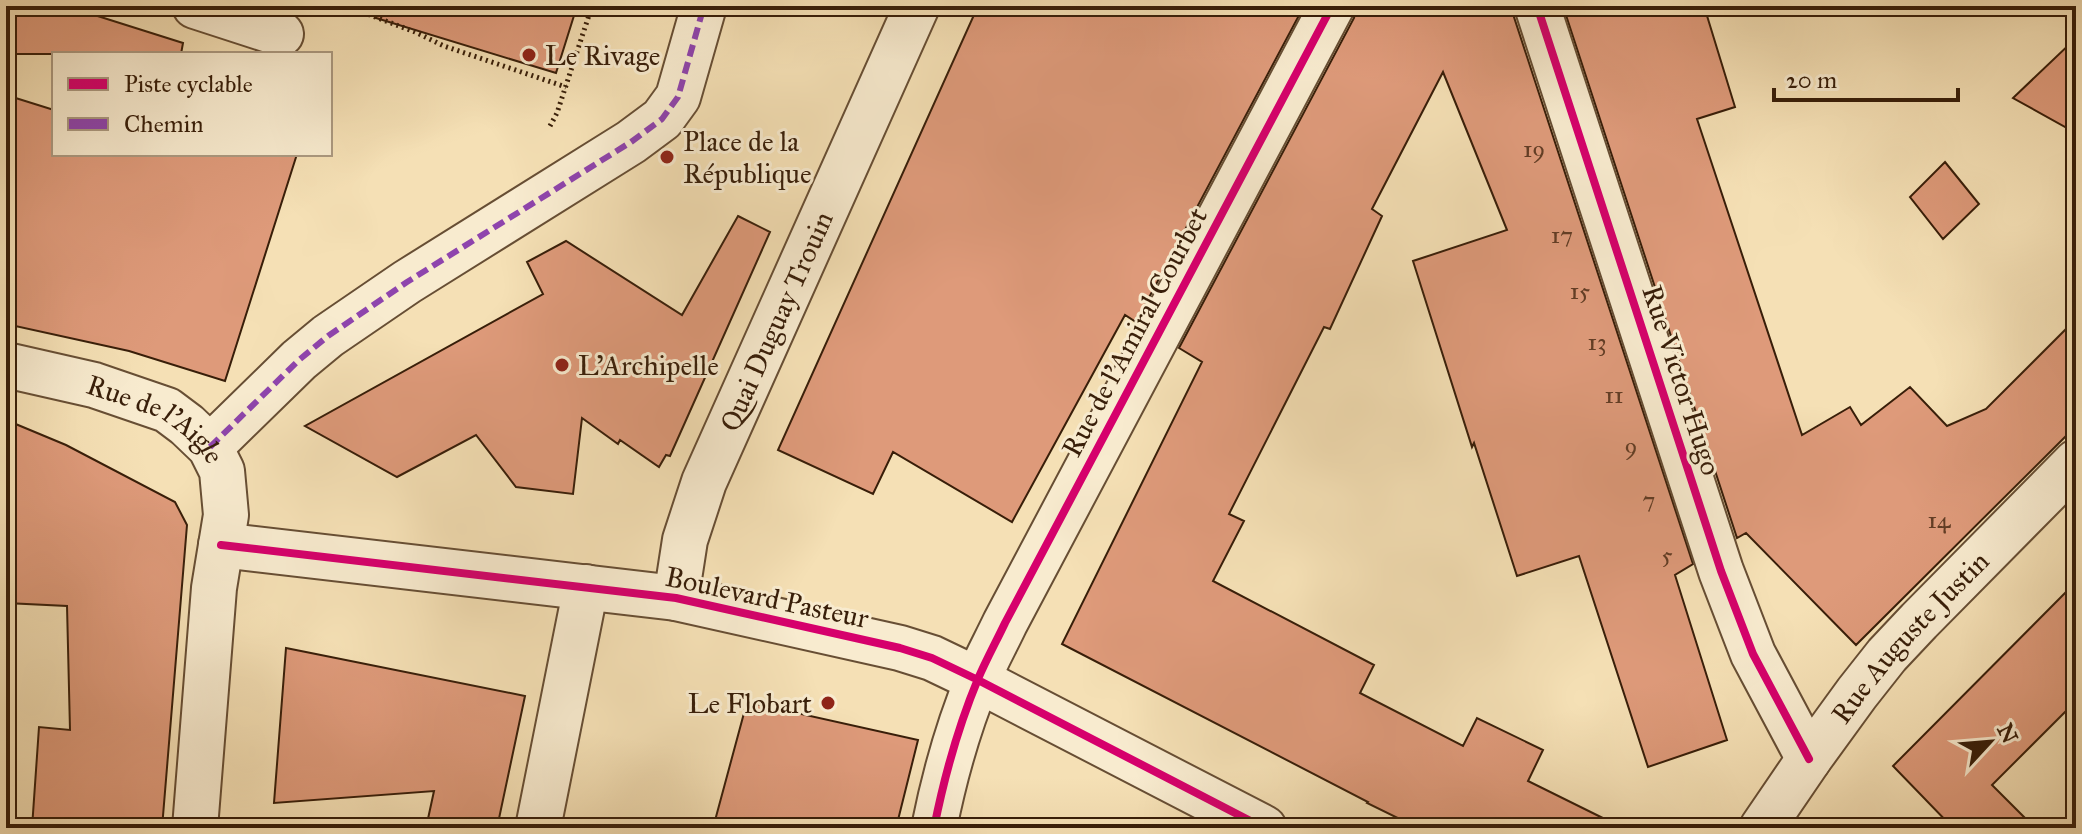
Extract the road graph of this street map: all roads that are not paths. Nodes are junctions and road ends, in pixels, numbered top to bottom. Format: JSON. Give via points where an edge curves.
{"nodes":[{"id":1,"x":195,"y":6,"type":"edge"},
{"id":2,"x":704,"y":6,"type":"edge"},
{"id":3,"x":917,"y":6,"type":"edge"},
{"id":4,"x":1332,"y":6,"type":"edge"},
{"id":5,"x":1537,"y":6,"type":"edge"},
{"id":6,"x":281,"y":34,"type":"dead end"},
{"id":7,"x":6,"y":365,"type":"edge"},
{"id":8,"x":210,"y":447,"type":"junction"},
{"id":9,"x":2076,"y":462,"type":"edge"},
{"id":10,"x":221,"y":545,"type":"junction"},
{"id":11,"x":586,"y":587,"type":"junction"},
{"id":12,"x":676,"y":598,"type":"junction"},
{"id":13,"x":978,"y":680,"type":"junction"},
{"id":14,"x":1809,"y":759,"type":"junction"},
{"id":15,"x":195,"y":828,"type":"edge"},
{"id":16,"x":538,"y":828,"type":"edge"},
{"id":17,"x":934,"y":828,"type":"edge"},
{"id":18,"x":1264,"y":828,"type":"edge"},
{"id":19,"x":1762,"y":828,"type":"edge"}],
"edges":[{"from":1,"to":6,"type":"street"},
{"from":2,"to":8,"type":"street","via":[[678,97],[662,119],[328,336]]},
{"from":3,"to":12,"type":"street","name":"Quai Duguay Trouin","via":[[704,482],[685,540]]},
{"from":4,"to":13,"type":"street","name":"Rue de l'Amiral Courbet"},
{"from":5,"to":14,"type":"street","name":"Rue Victor Hugo","via":[[1721,571],[1753,654]]},
{"from":7,"to":8,"type":"street","name":"Rue de l'Aigle","via":[[94,385],[167,410]]},
{"from":8,"to":10,"type":"street","name":"Rue de l'Aigle","via":[[222,471],[226,515]]},
{"from":9,"to":14,"type":"street","name":"Rue Auguste Justin","via":[[1898,644]]},
{"from":10,"to":11,"type":"street","name":"Boulevard Pasteur"},
{"from":10,"to":15,"type":"street","name":"Rue de l'Aigle"},
{"from":11,"to":12,"type":"street","name":"Boulevard Pasteur"},
{"from":11,"to":16,"type":"street"},
{"from":12,"to":13,"type":"street","name":"Boulevard Pasteur","via":[[889,645]]},
{"from":13,"to":17,"type":"street","name":"Rue de l'Amiral Courbet"},
{"from":13,"to":18,"type":"street","name":"Boulevard Pasteur"},
{"from":14,"to":19,"type":"street","name":"Rue Auguste Justin"}]}
